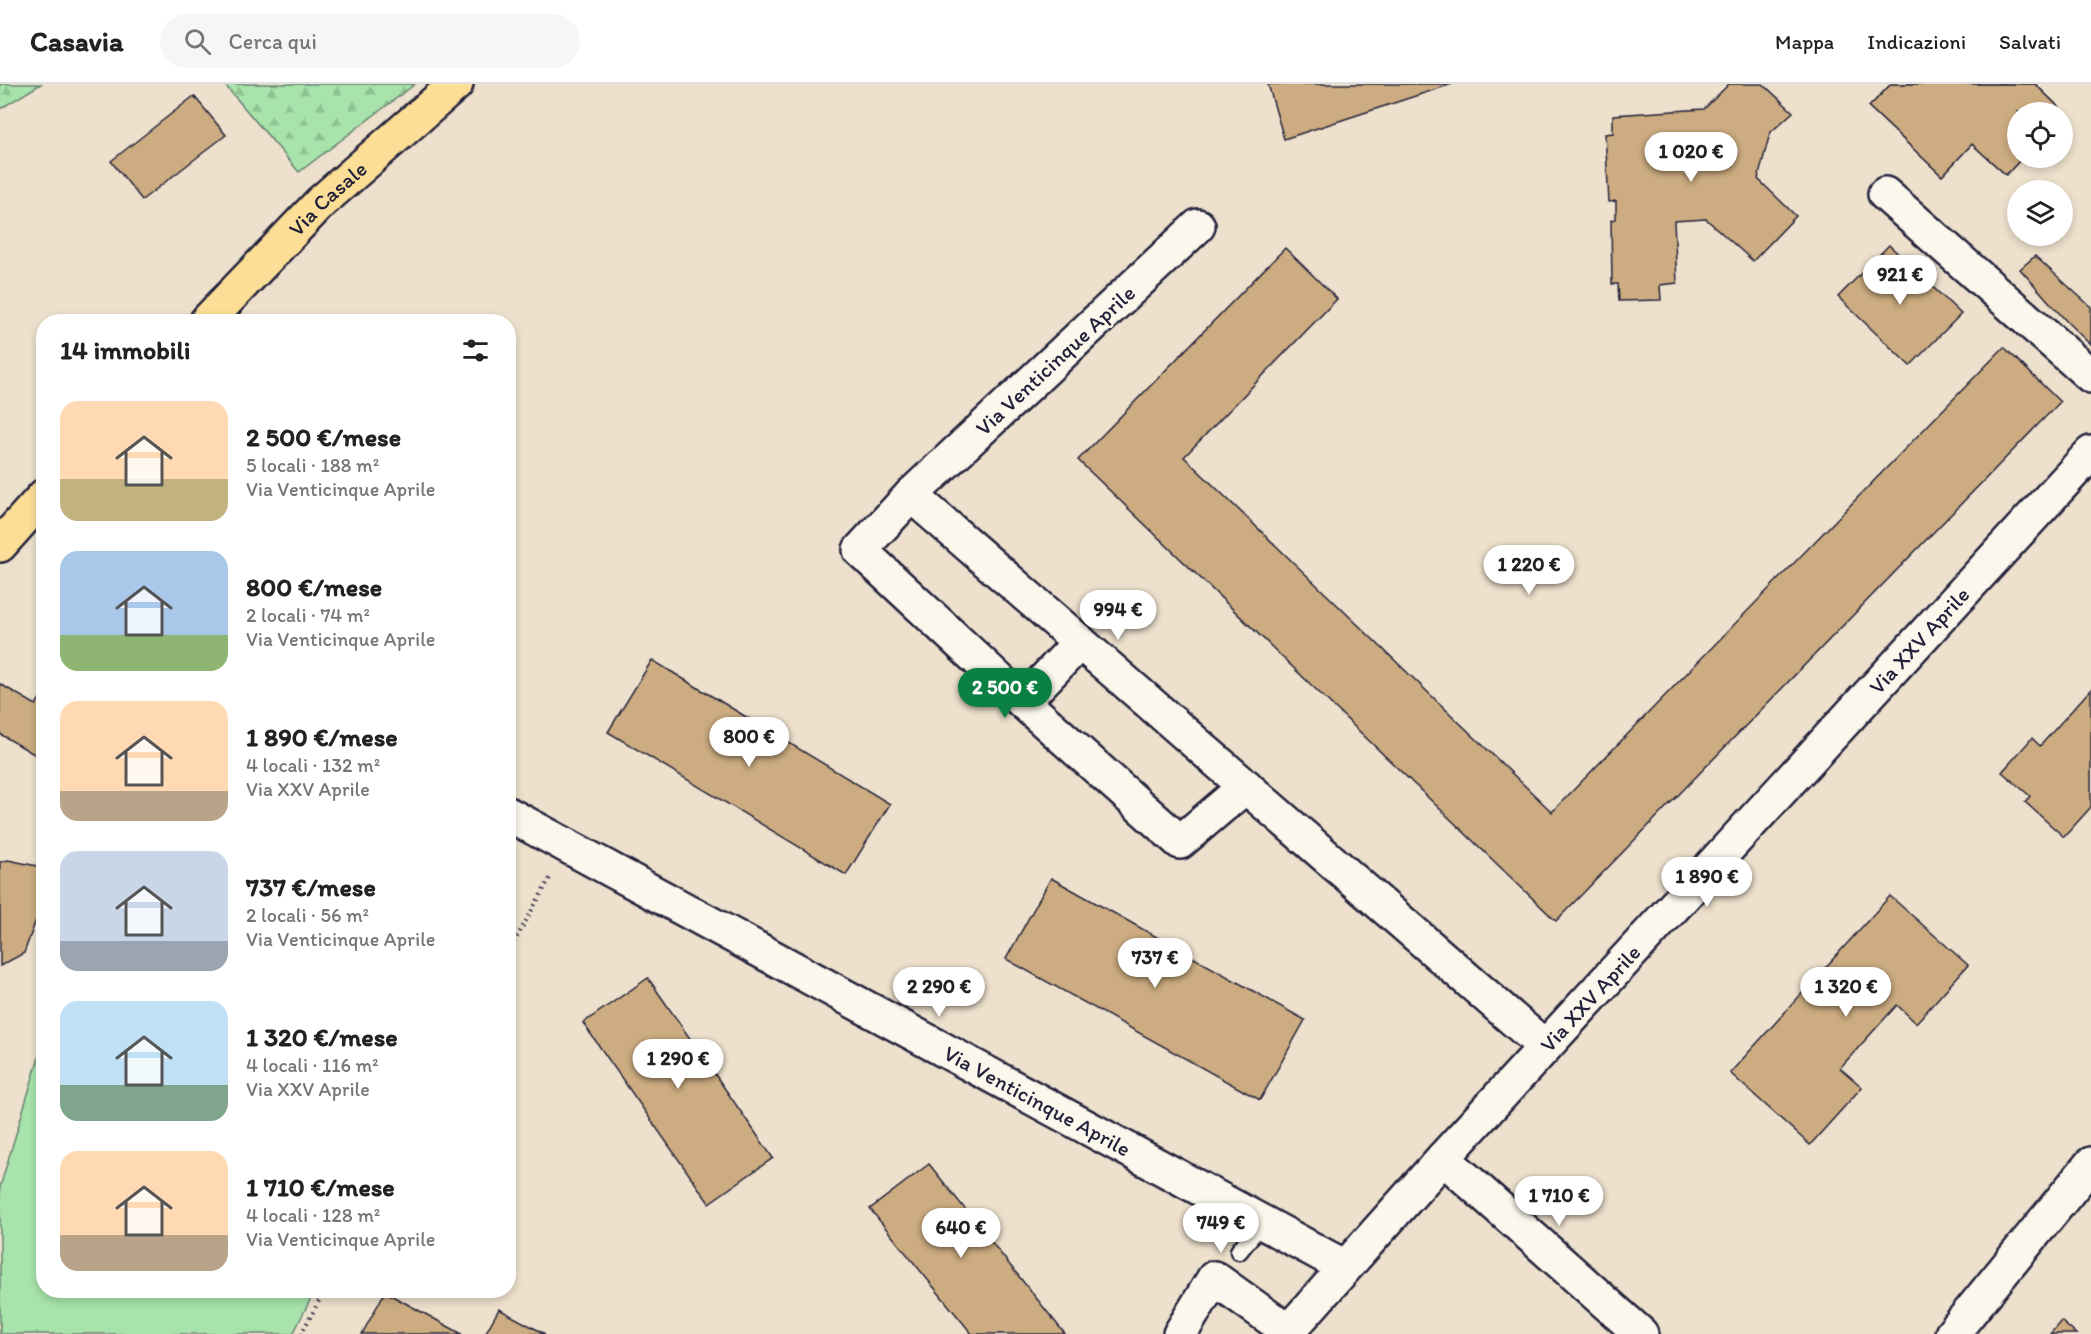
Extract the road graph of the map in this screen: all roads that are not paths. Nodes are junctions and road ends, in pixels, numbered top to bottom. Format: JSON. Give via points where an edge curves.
{"nodes":[{"id":1,"x":456,"y":84,"type":"edge"},
{"id":2,"x":1885,"y":194,"type":"dead end"},
{"id":3,"x":1198,"y":226,"type":"dead end"},
{"id":4,"x":214,"y":314,"type":"edge"},
{"id":5,"x":2091,"y":376,"type":"edge"},
{"id":6,"x":2091,"y":453,"type":"edge"},
{"id":7,"x":911,"y":495,"type":"junction"},
{"id":8,"x":36,"y":505,"type":"edge"},
{"id":9,"x":0,"y":545,"type":"edge"},
{"id":10,"x":1080,"y":642,"type":"junction"},
{"id":11,"x":1023,"y":702,"type":"junction"},
{"id":12,"x":1246,"y":786,"type":"junction"},
{"id":13,"x":516,"y":818,"type":"edge"},
{"id":14,"x":1545,"y":1047,"type":"junction"},
{"id":15,"x":1443,"y":1158,"type":"junction"},
{"id":16,"x":2091,"y":1164,"type":"edge"},
{"id":17,"x":1262,"y":1222,"type":"junction"},
{"id":18,"x":1239,"y":1251,"type":"dead end"},
{"id":19,"x":1345,"y":1267,"type":"junction"},
{"id":20,"x":1287,"y":1333,"type":"edge"},
{"id":21,"x":1180,"y":1334,"type":"edge"},
{"id":22,"x":1641,"y":1334,"type":"edge"},
{"id":23,"x":1952,"y":1334,"type":"edge"}],
"edges":[{"from":1,"to":4,"type":"main road","name":"Via Casale","via":[[321,202]]},
{"from":2,"to":5,"type":"street"},
{"from":3,"to":7,"type":"street","name":"Via Venticinque Aprile"},
{"from":6,"to":14,"type":"street","name":"Via XXV Aprile"},
{"from":7,"to":10,"type":"street"},
{"from":7,"to":11,"type":"street","name":"Via Venticinque Aprile","via":[[860,550]]},
{"from":8,"to":9,"type":"main road"},
{"from":10,"to":11,"type":"street"},
{"from":10,"to":12,"type":"street"},
{"from":11,"to":12,"type":"street","name":"Via Venticinque Aprile","via":[[1180,842]]},
{"from":12,"to":14,"type":"street"},
{"from":13,"to":17,"type":"street","name":"Via Venticinque Aprile"},
{"from":14,"to":15,"type":"street","name":"Via XXV Aprile"},
{"from":15,"to":19,"type":"street","name":"Via XXV Aprile"},
{"from":15,"to":22,"type":"street"},
{"from":16,"to":23,"type":"street"},
{"from":17,"to":18,"type":"lane"},
{"from":17,"to":19,"type":"street","name":"Via Venticinque Aprile"},
{"from":19,"to":20,"type":"street","name":"Via XXV Aprile"},
{"from":20,"to":21,"type":"street","via":[[1214,1278]]}]}
